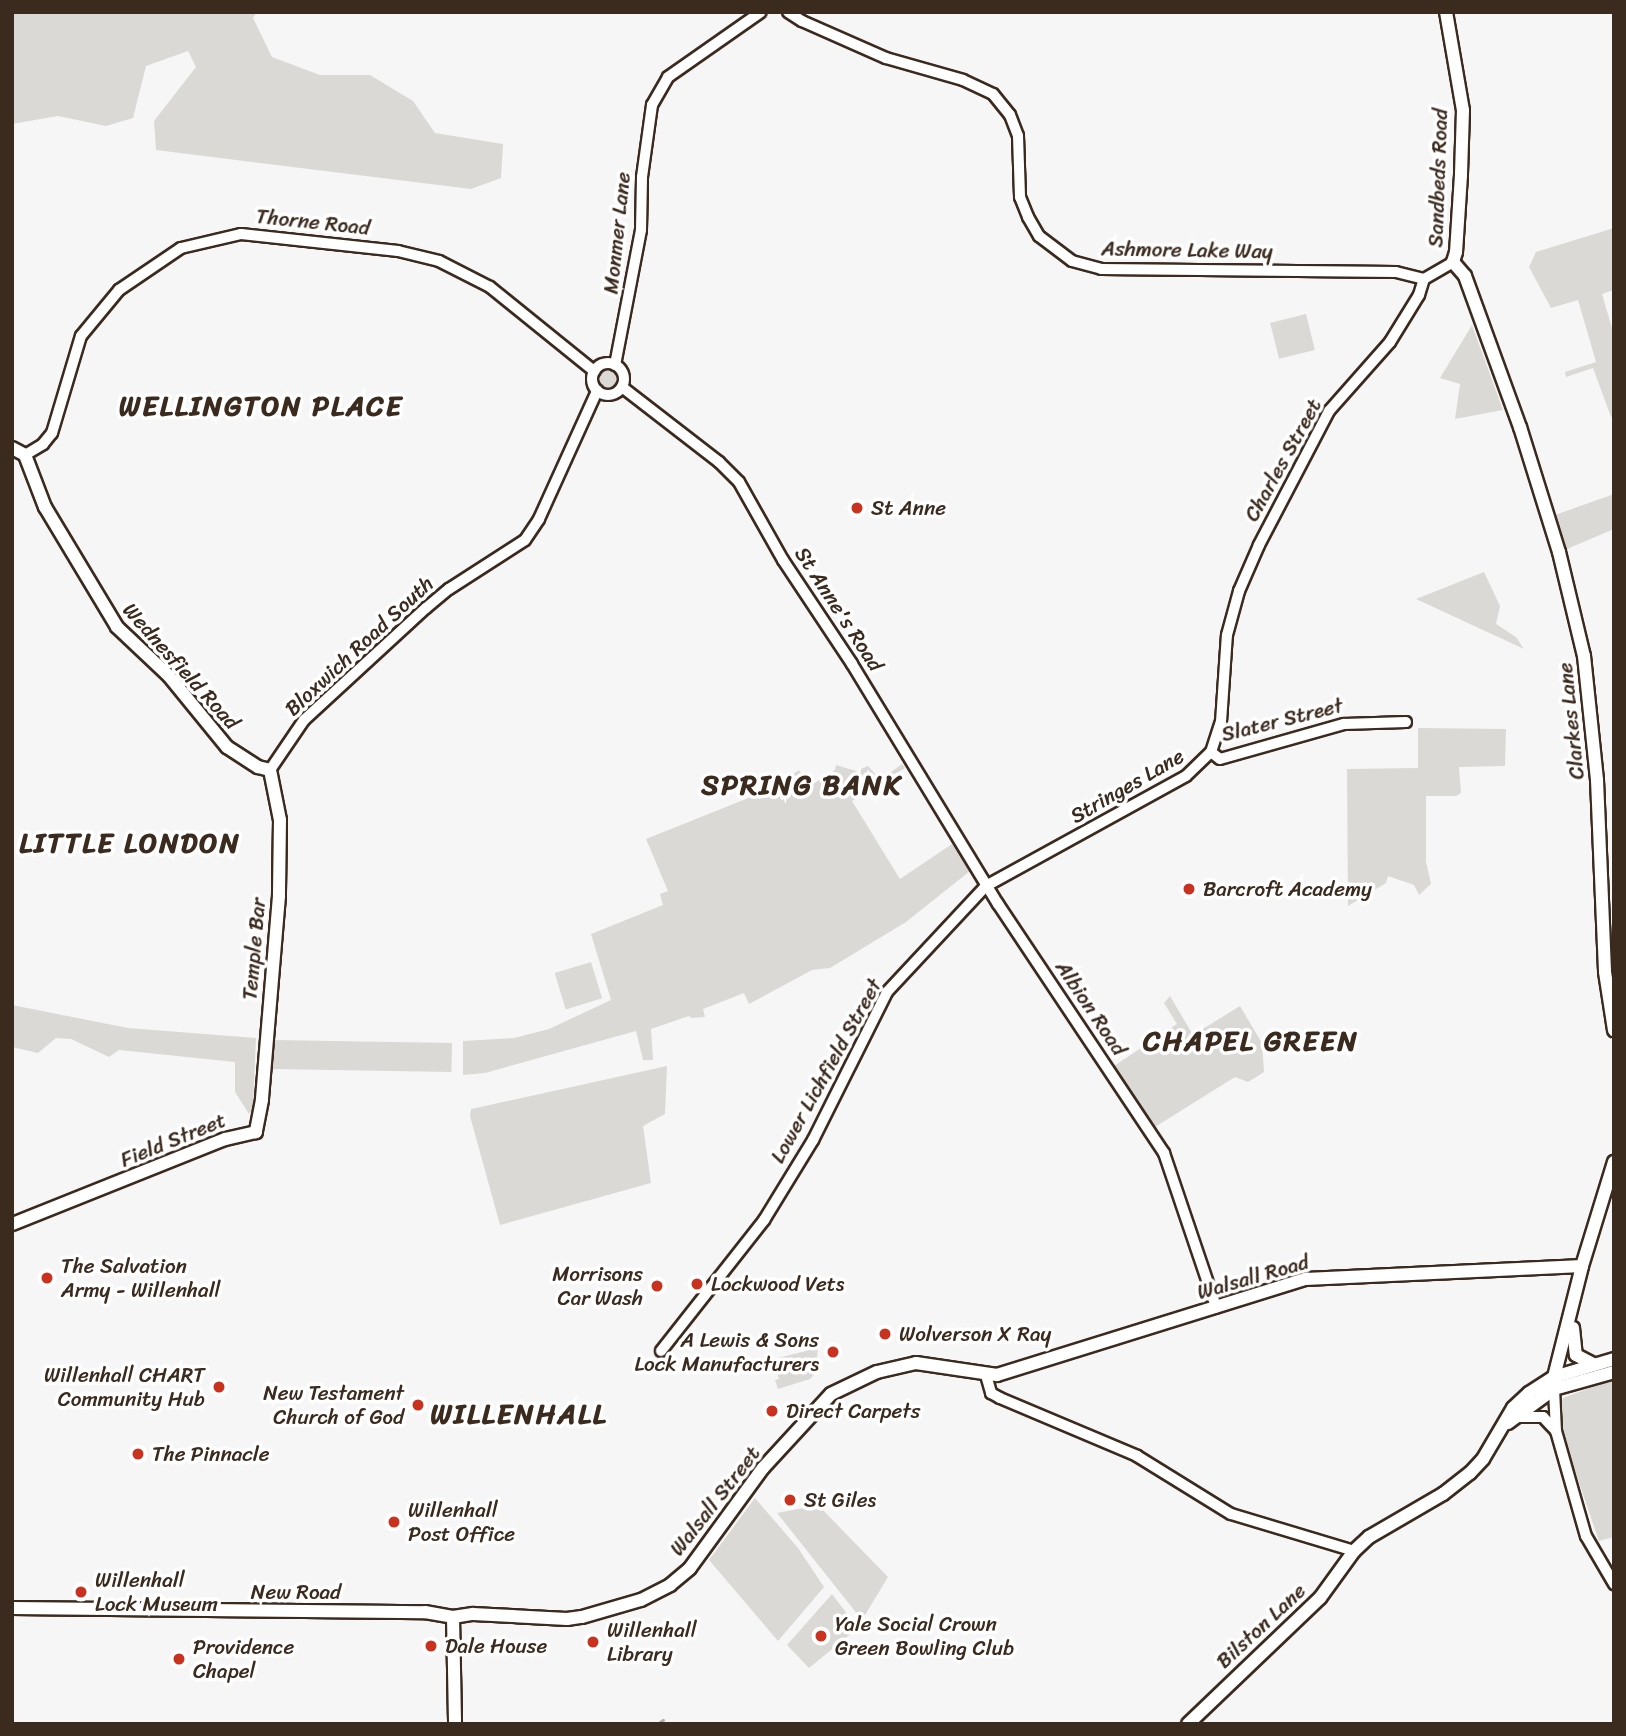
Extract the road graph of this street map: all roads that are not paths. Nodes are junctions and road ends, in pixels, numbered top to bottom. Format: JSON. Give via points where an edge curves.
{"nodes":[{"id":1,"x":761,"y":12,"type":"edge"},
{"id":2,"x":788,"y":12,"type":"edge"},
{"id":3,"x":1446,"y":12,"type":"edge"},
{"id":4,"x":1453,"y":262,"type":"junction"},
{"id":5,"x":1424,"y":279,"type":"junction"},
{"id":6,"x":615,"y":365,"type":"junction"},
{"id":7,"x":594,"y":371,"type":"junction"},
{"id":8,"x":622,"y":387,"type":"junction"},
{"id":9,"x":597,"y":391,"type":"junction"},
{"id":10,"x":12,"y":449,"type":"edge"},
{"id":11,"x":25,"y":456,"type":"junction"},
{"id":12,"x":1239,"y":591,"type":"joint"},
{"id":13,"x":1406,"y":722,"type":"dead end"},
{"id":14,"x":1211,"y":752,"type":"junction"},
{"id":15,"x":270,"y":770,"type":"junction"},
{"id":16,"x":986,"y":886,"type":"junction"},
{"id":17,"x":1614,"y":1030,"type":"edge"},
{"id":18,"x":257,"y":1132,"type":"joint"},
{"id":19,"x":1614,"y":1162,"type":"edge"},
{"id":20,"x":12,"y":1224,"type":"edge"},
{"id":21,"x":1582,"y":1266,"type":"junction"},
{"id":22,"x":1216,"y":1307,"type":"junction"},
{"id":23,"x":1573,"y":1311,"type":"junction"},
{"id":24,"x":661,"y":1351,"type":"dead end"},
{"id":25,"x":1614,"y":1359,"type":"edge"},
{"id":26,"x":1594,"y":1364,"type":"junction"},
{"id":27,"x":1614,"y":1372,"type":"edge"},
{"id":28,"x":986,"y":1375,"type":"junction"},
{"id":29,"x":1554,"y":1383,"type":"junction"},
{"id":30,"x":1514,"y":1418,"type":"junction"},
{"id":31,"x":1502,"y":1428,"type":"junction"},
{"id":32,"x":1556,"y":1431,"type":"junction"},
{"id":33,"x":1354,"y":1550,"type":"junction"},
{"id":34,"x":1614,"y":1584,"type":"edge"},
{"id":35,"x":12,"y":1608,"type":"edge"},
{"id":36,"x":453,"y":1617,"type":"junction"},
{"id":37,"x":455,"y":1724,"type":"edge"},
{"id":38,"x":1188,"y":1724,"type":"edge"}],
"edges":[{"from":1,"to":6,"type":"street","name":"Monmer Lane","via":[[668,77],[652,105],[645,144],[641,230]]},
{"from":2,"to":5,"type":"street","name":"Ashmore Lake Way","via":[[886,58],[963,80],[993,94],[1010,115],[1018,136],[1020,197],[1028,217],[1039,236],[1072,261],[1101,269],[1396,272]]},
{"from":3,"to":4,"type":"main road","name":"Sandbeds Road","via":[[1462,110]]},
{"from":4,"to":5,"type":"street"},
{"from":4,"to":17,"type":"main road","name":"Clarkes Lane","via":[[1465,276],[1520,426],[1559,552],[1584,656],[1597,780],[1605,972]]},
{"from":5,"to":12,"type":"street","name":"Charles Street","via":[[1390,342],[1319,427]]},
{"from":6,"to":7,"type":"street","via":[[601,365]]},
{"from":6,"to":8,"type":"street","via":[[623,375]]},
{"from":7,"to":9,"type":"street","via":[[592,382]]},
{"from":7,"to":11,"type":"street","name":"Thorne Road","via":[[490,287],[439,261],[398,251],[242,234],[181,248],[119,290],[81,336],[52,433]]},
{"from":8,"to":9,"type":"street","via":[[612,395]]},
{"from":8,"to":16,"type":"street","name":"St Anne's Road","via":[[739,482]]},
{"from":9,"to":15,"type":"street","name":"Bloxwich Road South","via":[[540,519],[526,540],[426,608],[304,720]]},
{"from":10,"to":11,"type":"main road"},
{"from":11,"to":15,"type":"main road","name":"Wednesfield Road","via":[[45,508],[117,627],[169,676],[227,747]]},
{"from":12,"to":14,"type":"street","name":"Stringes Lane","via":[[1227,635],[1221,722]]},
{"from":13,"to":14,"type":"street","name":"Slater Street","via":[[1344,724],[1220,759]]},
{"from":14,"to":16,"type":"street","name":"Stringes Lane","via":[[1186,776]]},
{"from":15,"to":18,"type":"main road","name":"Temple Bar","via":[[279,807],[279,881]]},
{"from":16,"to":22,"type":"street","name":"Albion Road","via":[[1164,1153]]},
{"from":16,"to":24,"type":"street","name":"Lower Lichfield Street","via":[[887,992],[813,1140],[764,1220]]},
{"from":18,"to":20,"type":"main road","name":"Field Street","via":[[225,1139]]},
{"from":19,"to":21,"type":"main road"},
{"from":21,"to":22,"type":"main road","name":"Walsall Road","via":[[1323,1277]]},
{"from":21,"to":23,"type":"main road"},
{"from":22,"to":28,"type":"main road","name":"Walsall Road","via":[[1013,1371]]},
{"from":23,"to":26,"type":"main road","via":[[1576,1355]]},
{"from":23,"to":29,"type":"main road"},
{"from":25,"to":26,"type":"main road"},
{"from":26,"to":29,"type":"main road"},
{"from":27,"to":29,"type":"main road"},
{"from":28,"to":33,"type":"street","via":[[991,1392],[1000,1398],[1137,1456],[1231,1514]]},
{"from":28,"to":36,"type":"main road","name":"Walsall Street","via":[[916,1363],[877,1371],[836,1389],[763,1468],[690,1568],[641,1601],[567,1619]]},
{"from":29,"to":30,"type":"main road"},
{"from":29,"to":31,"type":"main road","via":[[1520,1401]]},
{"from":29,"to":32,"type":"street"},
{"from":30,"to":31,"type":"main road"},
{"from":30,"to":32,"type":"street","via":[[1538,1415]]},
{"from":31,"to":33,"type":"main road","name":"Bilston Lane","via":[[1483,1459],[1456,1486],[1380,1529]]},
{"from":32,"to":34,"type":"street","via":[[1586,1536]]},
{"from":33,"to":38,"type":"main road","name":"Bilston Lane","via":[[1320,1598]]},
{"from":35,"to":36,"type":"main road","name":"New Road","via":[[425,1612]]},
{"from":36,"to":37,"type":"main road"}]}
